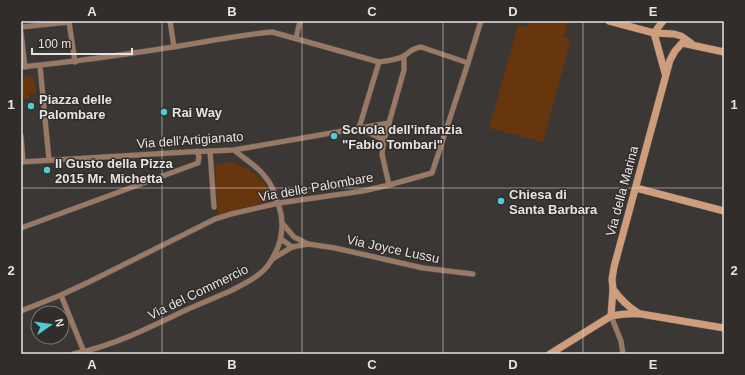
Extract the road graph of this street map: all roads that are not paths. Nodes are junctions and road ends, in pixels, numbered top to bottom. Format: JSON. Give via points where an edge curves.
{"nodes":[{"id":1,"x":170,"y":21,"type":"edge"},
{"id":2,"x":300,"y":21,"type":"edge"},
{"id":3,"x":481,"y":21,"type":"edge"},
{"id":4,"x":610,"y":21,"type":"edge"},
{"id":5,"x":663,"y":21,"type":"edge"},
{"id":6,"x":21,"y":27,"type":"edge"},
{"id":7,"x":21,"y":32,"type":"edge"},
{"id":8,"x":654,"y":32,"type":"junction"},
{"id":9,"x":296,"y":38,"type":"junction"},
{"id":10,"x":694,"y":45,"type":"junction"},
{"id":11,"x":174,"y":47,"type":"junction"},
{"id":12,"x":724,"y":52,"type":"edge"},
{"id":13,"x":404,"y":56,"type":"junction"},
{"id":14,"x":75,"y":62,"type":"junction"},
{"id":15,"x":379,"y":62,"type":"junction"},
{"id":16,"x":468,"y":63,"type":"junction"},
{"id":17,"x":40,"y":66,"type":"junction"},
{"id":18,"x":23,"y":67,"type":"edge"},
{"id":19,"x":665,"y":74,"type":"junction"},
{"id":20,"x":389,"y":122,"type":"junction"},
{"id":21,"x":359,"y":128,"type":"junction"},
{"id":22,"x":21,"y":136,"type":"edge"},
{"id":23,"x":384,"y":140,"type":"junction"},
{"id":24,"x":234,"y":150,"type":"junction"},
{"id":25,"x":197,"y":151,"type":"junction"},
{"id":26,"x":210,"y":151,"type":"junction"},
{"id":27,"x":49,"y":160,"type":"junction"},
{"id":28,"x":22,"y":161,"type":"edge"},
{"id":29,"x":389,"y":185,"type":"junction"},
{"id":30,"x":636,"y":188,"type":"junction"},
{"id":31,"x":279,"y":203,"type":"junction"},
{"id":32,"x":214,"y":207,"type":"dead end"},
{"id":33,"x":724,"y":210,"type":"edge"},
{"id":34,"x":283,"y":224,"type":"junction"},
{"id":35,"x":21,"y":228,"type":"edge"},
{"id":36,"x":294,"y":237,"type":"junction"},
{"id":37,"x":281,"y":239,"type":"junction"},
{"id":38,"x":308,"y":244,"type":"junction"},
{"id":39,"x":292,"y":247,"type":"junction"},
{"id":40,"x":274,"y":258,"type":"junction"},
{"id":41,"x":473,"y":274,"type":"dead end"},
{"id":42,"x":612,"y":289,"type":"junction"},
{"id":43,"x":61,"y":295,"type":"junction"},
{"id":44,"x":21,"y":310,"type":"edge"},
{"id":45,"x":641,"y":314,"type":"junction"},
{"id":46,"x":611,"y":316,"type":"junction"},
{"id":47,"x":724,"y":328,"type":"edge"},
{"id":48,"x":84,"y":352,"type":"junction"},
{"id":49,"x":553,"y":353,"type":"edge"},
{"id":50,"x":73,"y":354,"type":"edge"},
{"id":51,"x":623,"y":354,"type":"edge"}],
"edges":[{"from":1,"to":11,"type":"street"},
{"from":2,"to":9,"type":"street"},
{"from":3,"to":16,"type":"street","name":"Via delle Palombare"},
{"from":4,"to":8,"type":"main road"},
{"from":5,"to":8,"type":"main road"},
{"from":6,"to":14,"type":"street","via":[[69,22]]},
{"from":7,"to":18,"type":"street"},
{"from":8,"to":10,"type":"main road","via":[[681,36]]},
{"from":8,"to":19,"type":"main road","name":"Via della Marina"},
{"from":9,"to":11,"type":"street","via":[[272,32],[257,33]]},
{"from":9,"to":15,"type":"street"},
{"from":10,"to":12,"type":"main road"},
{"from":10,"to":19,"type":"main road","name":"Via della Marina","via":[[682,43],[672,55]]},
{"from":11,"to":14,"type":"street"},
{"from":13,"to":15,"type":"street"},
{"from":13,"to":16,"type":"street","via":[[413,48],[421,47]]},
{"from":13,"to":20,"type":"street","via":[[404,70]]},
{"from":14,"to":17,"type":"street"},
{"from":15,"to":21,"type":"street"},
{"from":16,"to":29,"type":"street","name":"Via delle Palombare","via":[[432,173]]},
{"from":17,"to":18,"type":"street"},
{"from":17,"to":27,"type":"street"},
{"from":19,"to":30,"type":"main road","name":"Via della Marina"},
{"from":20,"to":21,"type":"street","name":"Via dell'Artigianato"},
{"from":20,"to":23,"type":"street"},
{"from":21,"to":23,"type":"street"},
{"from":21,"to":24,"type":"street","name":"Via dell'Artigianato"},
{"from":22,"to":28,"type":"street"},
{"from":23,"to":29,"type":"street","via":[[382,154]]},
{"from":24,"to":26,"type":"street","name":"Via dell'Artigianato"},
{"from":24,"to":31,"type":"street","name":"Via del Commercio","via":[[266,176]]},
{"from":25,"to":26,"type":"street","name":"Via dell'Artigianato"},
{"from":25,"to":27,"type":"street","name":"Via dell'Artigianato"},
{"from":25,"to":35,"type":"street","via":[[198,163]]},
{"from":26,"to":32,"type":"street"},
{"from":27,"to":28,"type":"street","name":"Via dell'Artigianato"},
{"from":29,"to":31,"type":"street","name":"Via delle Palombare"},
{"from":30,"to":33,"type":"main road"},
{"from":30,"to":42,"type":"main road","name":"Via della Marina","via":[[614,267]]},
{"from":31,"to":34,"type":"street","name":"Via del Commercio"},
{"from":31,"to":43,"type":"street","name":"Via delle Palombare","via":[[215,219]]},
{"from":34,"to":36,"type":"street","name":"Via Joyce Lussu"},
{"from":34,"to":37,"type":"street","name":"Via del Commercio"},
{"from":36,"to":37,"type":"street"},
{"from":36,"to":38,"type":"street","name":"Via Joyce Lussu"},
{"from":37,"to":39,"type":"street"},
{"from":37,"to":40,"type":"street","name":"Via del Commercio"},
{"from":38,"to":39,"type":"street","name":"Via Joyce Lussu"},
{"from":38,"to":41,"type":"street","name":"Via Joyce Lussu","via":[[423,268]]},
{"from":39,"to":40,"type":"street","name":"Via Joyce Lussu"},
{"from":40,"to":48,"type":"street","name":"Via del Commercio","via":[[264,271],[235,288],[142,331]]},
{"from":42,"to":45,"type":"main road","via":[[628,307]]},
{"from":42,"to":46,"type":"main road","name":"Via della Marina"},
{"from":43,"to":44,"type":"street","name":"Via delle Palombare"},
{"from":43,"to":48,"type":"street"},
{"from":45,"to":46,"type":"main road"},
{"from":45,"to":47,"type":"main road"},
{"from":46,"to":49,"type":"main road"},
{"from":46,"to":51,"type":"street"},
{"from":48,"to":50,"type":"street","name":"Via del Commercio"}]}
